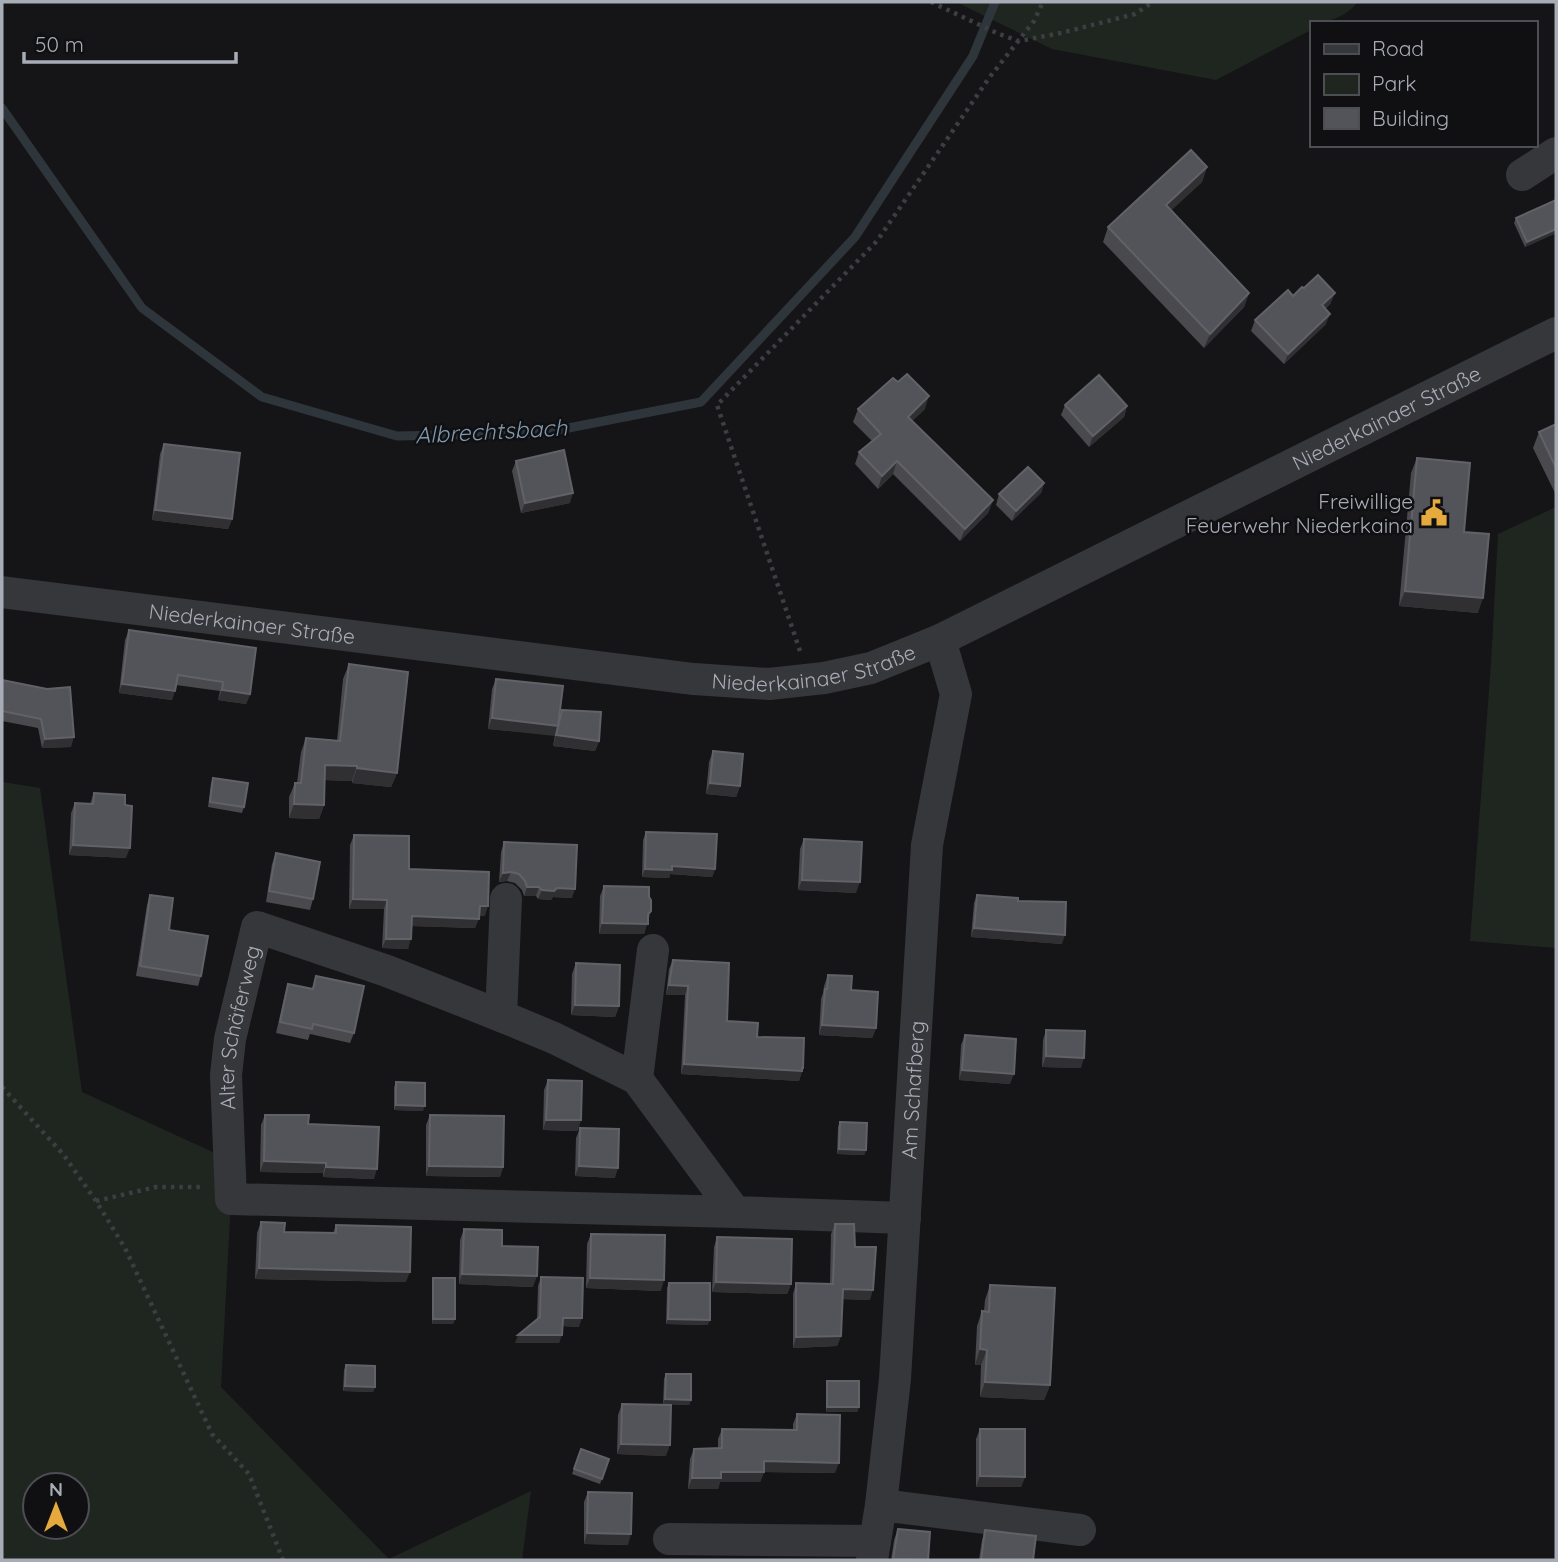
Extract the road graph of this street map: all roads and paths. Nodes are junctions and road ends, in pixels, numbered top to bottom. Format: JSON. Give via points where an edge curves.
{"nodes":[{"id":1,"x":931,"y":2,"type":"edge"},
{"id":2,"x":1043,"y":2,"type":"edge"},
{"id":3,"x":1153,"y":2,"type":"edge"},
{"id":4,"x":1019,"y":41,"type":"junction"},
{"id":5,"x":1556,"y":153,"type":"edge"},
{"id":6,"x":1522,"y":175,"type":"dead end"},
{"id":7,"x":1556,"y":333,"type":"edge"},
{"id":8,"x":2,"y":592,"type":"edge"},
{"id":9,"x":940,"y":640,"type":"junction"},
{"id":10,"x":810,"y":680,"type":"junction"},
{"id":11,"x":506,"y":899,"type":"dead end"},
{"id":12,"x":653,"y":950,"type":"dead end"},
{"id":13,"x":501,"y":1016,"type":"junction"},
{"id":14,"x":637,"y":1079,"type":"junction"},
{"id":15,"x":2,"y":1087,"type":"edge"},
{"id":16,"x":231,"y":1187,"type":"junction"},
{"id":17,"x":96,"y":1201,"type":"junction"},
{"id":18,"x":735,"y":1212,"type":"junction"},
{"id":19,"x":905,"y":1218,"type":"junction"},
{"id":20,"x":881,"y":1504,"type":"junction"},
{"id":21,"x":1080,"y":1530,"type":"dead end"},
{"id":22,"x":669,"y":1539,"type":"dead end"},
{"id":23,"x":874,"y":1551,"type":"edge"},
{"id":24,"x":283,"y":1560,"type":"edge"}],
"edges":[{"from":1,"to":4,"type":"path"},
{"from":2,"to":4,"type":"path"},
{"from":3,"to":4,"type":"path","via":[[1135,14]]},
{"from":4,"to":10,"type":"path","via":[[877,241],[718,405]]},
{"from":5,"to":6,"type":"street"},
{"from":7,"to":9,"type":"street","name":"Niederkainaer Straße"},
{"from":8,"to":10,"type":"street","name":"Niederkainaer Straße","via":[[694,679],[769,684]]},
{"from":9,"to":10,"type":"street","name":"Niederkainaer Straße","via":[[872,668]]},
{"from":9,"to":19,"type":"street","name":"Am Schafberg","via":[[956,694],[928,845]]},
{"from":11,"to":13,"type":"street"},
{"from":12,"to":14,"type":"street"},
{"from":13,"to":14,"type":"street","name":"Alter Schäferweg"},
{"from":13,"to":16,"type":"street","name":"Alter Schäferweg","via":[[257,927],[226,1075]]},
{"from":14,"to":18,"type":"street","name":"Alter Schäferweg"},
{"from":15,"to":17,"type":"path","via":[[63,1154]]},
{"from":16,"to":17,"type":"path","via":[[156,1187]]},
{"from":16,"to":18,"type":"street","via":[[231,1199]]},
{"from":17,"to":24,"type":"path","via":[[125,1248],[212,1434],[248,1474]]},
{"from":18,"to":19,"type":"street"},
{"from":19,"to":20,"type":"street","name":"Am Schafberg"},
{"from":20,"to":21,"type":"street"},
{"from":20,"to":23,"type":"street","name":"Am Schafberg"},
{"from":22,"to":23,"type":"street","name":"Am Schafberg"}]}
